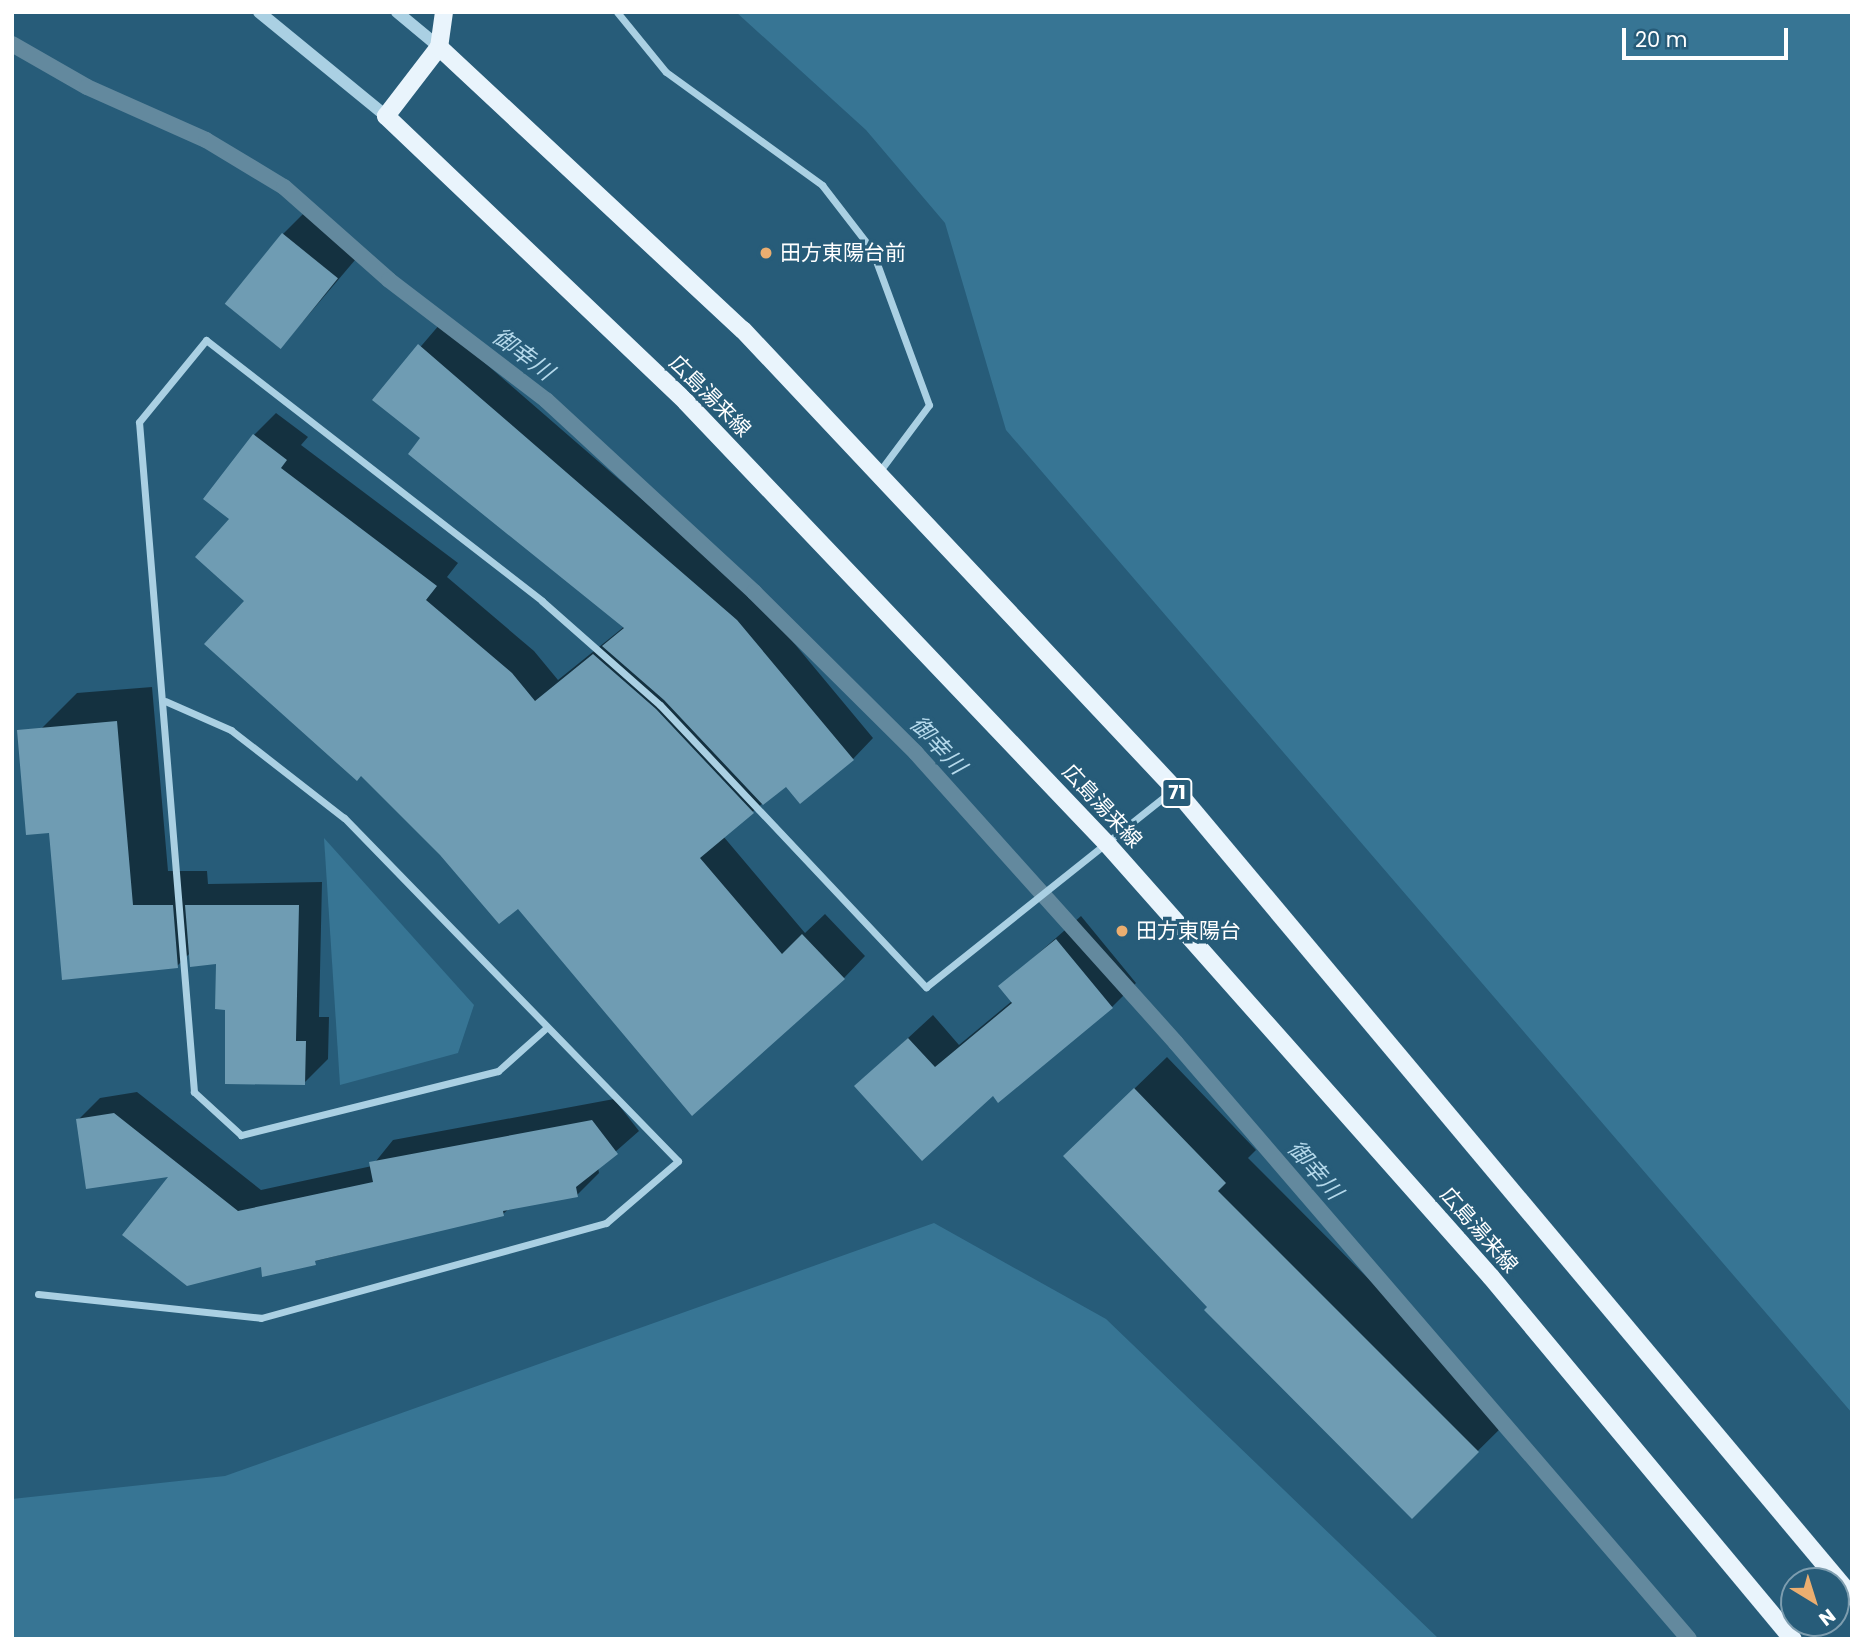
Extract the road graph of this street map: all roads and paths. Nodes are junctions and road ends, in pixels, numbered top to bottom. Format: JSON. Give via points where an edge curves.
{"nodes":[{"id":1,"x":259,"y":12,"type":"edge"},
{"id":2,"x":397,"y":12,"type":"edge"},
{"id":3,"x":444,"y":12,"type":"edge"},
{"id":4,"x":617,"y":12,"type":"edge"},
{"id":5,"x":439,"y":47,"type":"junction"},
{"id":6,"x":386,"y":116,"type":"junction"},
{"id":7,"x":879,"y":472,"type":"junction"},
{"id":8,"x":165,"y":701,"type":"junction"},
{"id":9,"x":1175,"y":789,"type":"junction"},
{"id":10,"x":1108,"y":845,"type":"junction"},
{"id":11,"x":545,"y":1029,"type":"junction"},
{"id":12,"x":38,"y":1294,"type":"dead end"},
{"id":13,"x":1852,"y":1597,"type":"edge"},
{"id":14,"x":1793,"y":1639,"type":"edge"}],
"edges":[{"from":1,"to":6,"type":"street"},
{"from":2,"to":5,"type":"street"},
{"from":3,"to":5,"type":"main road"},
{"from":4,"to":7,"type":"street","via":[[666,72],[822,185],[872,250],[929,405]]},
{"from":5,"to":6,"type":"main road"},
{"from":5,"to":7,"type":"main road","number":"71","via":[[743,330]]},
{"from":6,"to":10,"type":"main road","name":"広島湯来線","via":[[686,402]]},
{"from":7,"to":9,"type":"main road","number":"71"},
{"from":8,"to":10,"type":"street","via":[[139,422],[206,340],[542,601],[660,705],[926,987]]},
{"from":8,"to":11,"type":"street","via":[[231,730],[344,818]]},
{"from":8,"to":11,"type":"street","via":[[194,1092],[241,1135],[498,1071]]},
{"from":9,"to":10,"type":"street"},
{"from":9,"to":13,"type":"main road","number":"71"},
{"from":10,"to":14,"type":"main road","name":"広島湯来線","via":[[1491,1277]]},
{"from":11,"to":12,"type":"street","via":[[678,1161],[606,1223],[261,1318]]}]}
